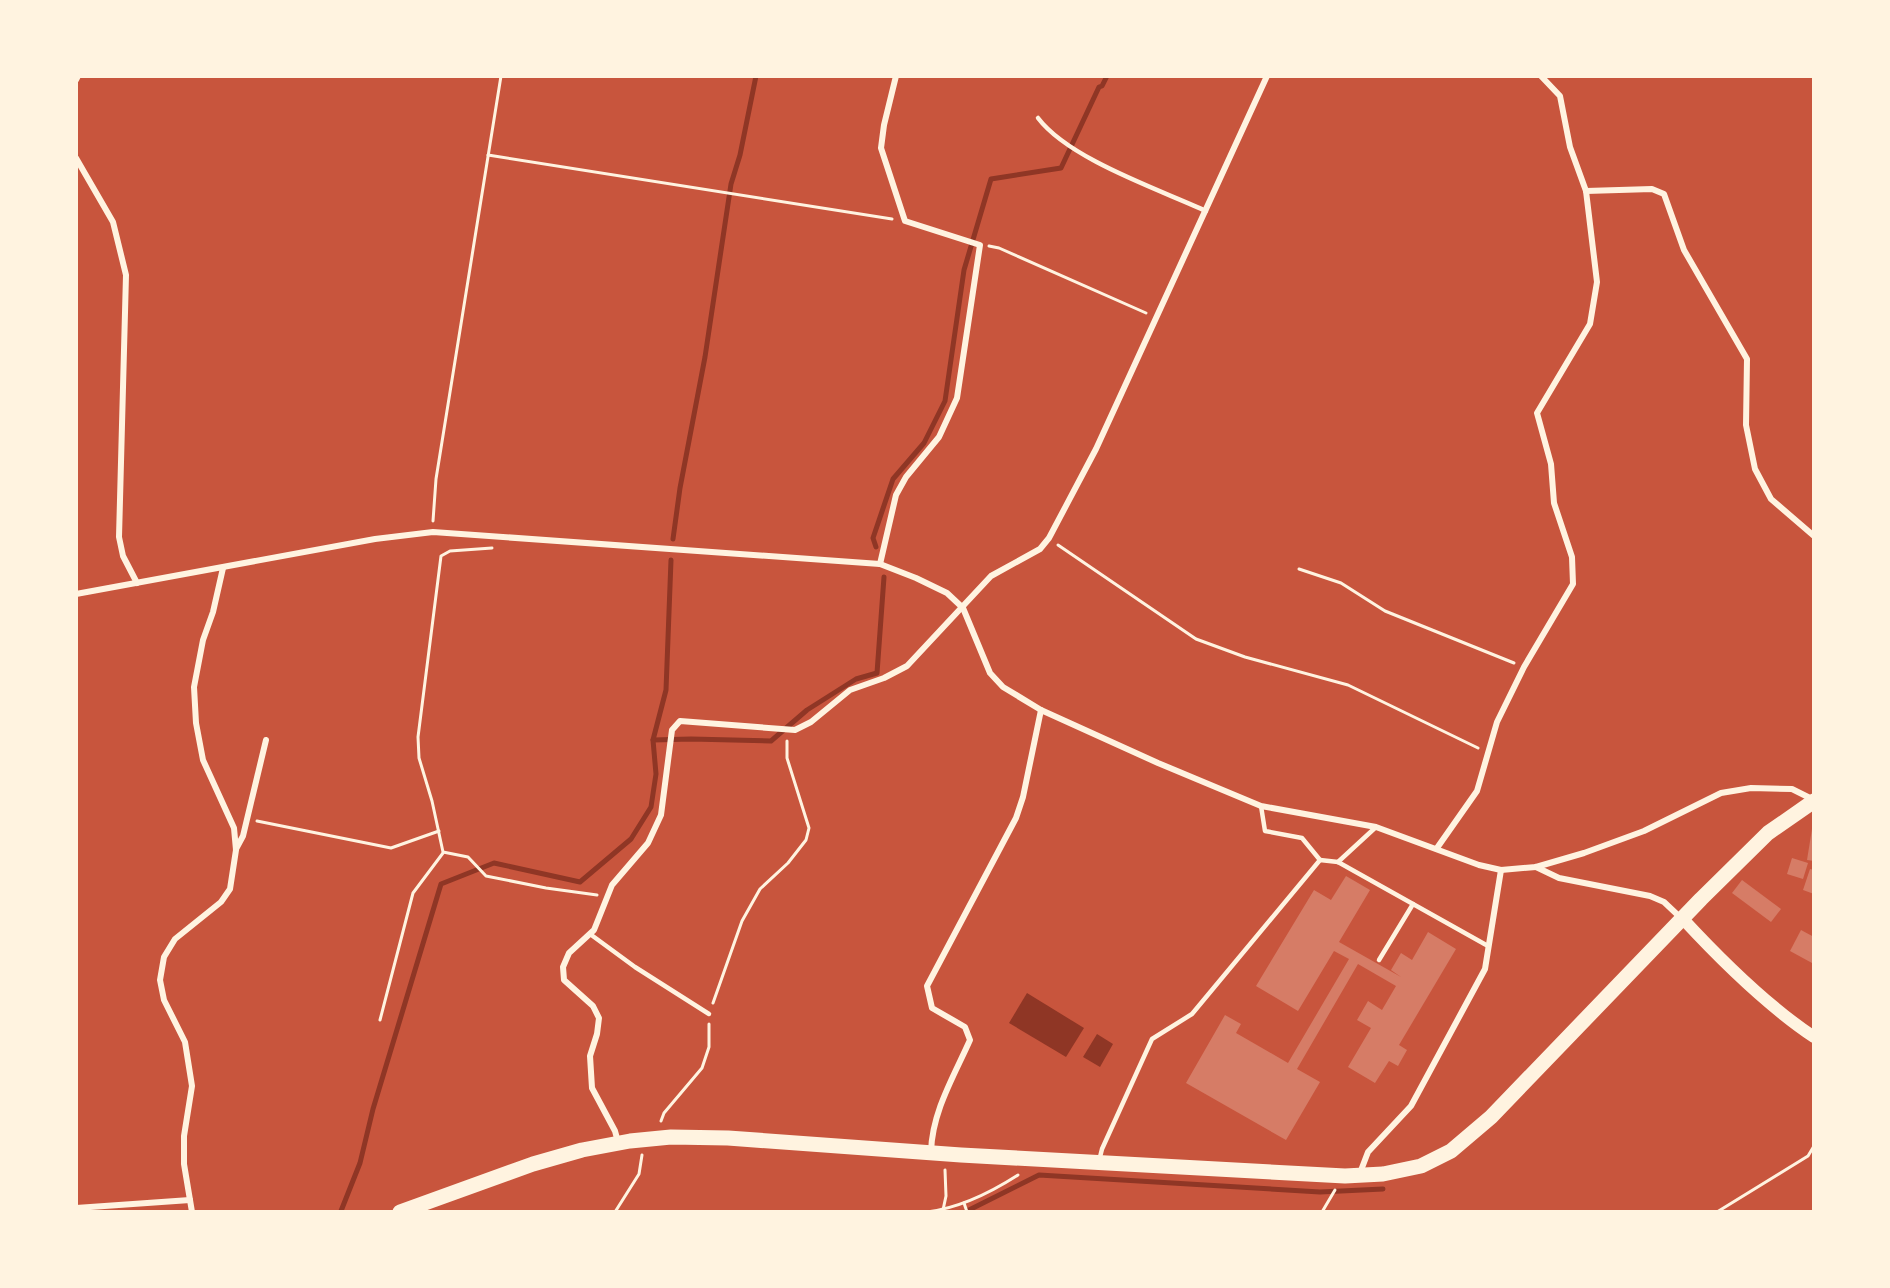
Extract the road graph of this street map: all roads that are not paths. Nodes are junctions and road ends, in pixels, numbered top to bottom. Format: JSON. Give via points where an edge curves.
{"nodes":[{"id":1,"x":896,"y":76,"type":"edge"},
{"id":2,"x":1267,"y":76,"type":"edge"},
{"id":3,"x":1541,"y":76,"type":"edge"},
{"id":4,"x":1038,"y":118,"type":"dead end"},
{"id":5,"x":76,"y":158,"type":"edge"},
{"id":6,"x":1586,"y":191,"type":"junction"},
{"id":7,"x":1206,"y":211,"type":"junction"},
{"id":8,"x":1814,"y":536,"type":"edge"},
{"id":9,"x":879,"y":564,"type":"junction"},
{"id":10,"x":223,"y":568,"type":"junction"},
{"id":11,"x":137,"y":583,"type":"junction"},
{"id":12,"x":76,"y":594,"type":"edge"},
{"id":13,"x":963,"y":608,"type":"junction"},
{"id":14,"x":1041,"y":710,"type":"junction"},
{"id":15,"x":266,"y":740,"type":"dead end"},
{"id":16,"x":1814,"y":801,"type":"edge"},
{"id":17,"x":1261,"y":806,"type":"junction"},
{"id":18,"x":1376,"y":827,"type":"junction"},
{"id":19,"x":1437,"y":848,"type":"junction"},
{"id":20,"x":236,"y":850,"type":"junction"},
{"id":21,"x":1320,"y":860,"type":"junction"},
{"id":22,"x":1338,"y":862,"type":"junction"},
{"id":23,"x":1536,"y":867,"type":"junction"},
{"id":24,"x":1501,"y":870,"type":"junction"},
{"id":25,"x":1413,"y":904,"type":"junction"},
{"id":26,"x":1683,"y":919,"type":"junction"},
{"id":27,"x":590,"y":934,"type":"junction"},
{"id":28,"x":1488,"y":946,"type":"junction"},
{"id":29,"x":1379,"y":960,"type":"dead end"},
{"id":30,"x":709,"y":1014,"type":"road end"},
{"id":31,"x":1814,"y":1037,"type":"edge"},
{"id":32,"x":618,"y":1143,"type":"junction"},
{"id":33,"x":937,"y":1153,"type":"junction"},
{"id":34,"x":1099,"y":1163,"type":"junction"},
{"id":35,"x":1352,"y":1175,"type":"junction"},
{"id":36,"x":190,"y":1200,"type":"junction"},
{"id":37,"x":76,"y":1208,"type":"edge"},
{"id":38,"x":407,"y":1210,"type":"edge"},
{"id":39,"x":192,"y":1212,"type":"edge"}],
"edges":[{"from":1,"to":9,"type":"street","via":[[881,148],[905,221],[980,245],[957,398],[939,437],[896,495]]},
{"from":2,"to":7,"type":"street"},
{"from":3,"to":6,"type":"street","via":[[1560,96],[1570,147]]},
{"from":4,"to":7,"type":"lane","via":[[1047,129],[1092,160]]},
{"from":5,"to":11,"type":"street","via":[[113,222],[126,275],[119,537],[123,556]]},
{"from":6,"to":8,"type":"street","via":[[1652,189],[1664,194],[1684,250],[1747,358],[1746,425],[1755,469],[1771,499]]},
{"from":6,"to":19,"type":"street","via":[[1597,282],[1590,324],[1537,413],[1551,464],[1554,503],[1572,557],[1573,584],[1497,722],[1477,791]]},
{"from":7,"to":13,"type":"street","via":[[1096,449],[1049,538],[1040,549],[991,576]]},
{"from":9,"to":10,"type":"street","via":[[433,532]]},
{"from":9,"to":13,"type":"street","via":[[947,593]]},
{"from":10,"to":11,"type":"street"},
{"from":10,"to":20,"type":"street","via":[[194,687],[202,760],[234,828]]},
{"from":11,"to":12,"type":"street"},
{"from":13,"to":14,"type":"street","via":[[990,673],[1003,687]]},
{"from":13,"to":27,"type":"street","via":[[907,666],[850,690],[795,730],[680,721],[672,730],[661,815],[648,843],[612,885]]},
{"from":14,"to":17,"type":"street"},
{"from":14,"to":33,"type":"street","via":[[1016,818],[927,986],[932,1008],[965,1027],[970,1040],[939,1109],[931,1139]]},
{"from":15,"to":20,"type":"street","via":[[243,836]]},
{"from":16,"to":23,"type":"street","via":[[1792,789],[1751,788],[1721,793],[1644,831]]},
{"from":16,"to":26,"type":"main road","via":[[1768,833]]},
{"from":17,"to":18,"type":"street"},
{"from":17,"to":21,"type":"lane","via":[[1264,831],[1302,838]]},
{"from":18,"to":19,"type":"street"},
{"from":18,"to":22,"type":"lane"},
{"from":19,"to":24,"type":"street"},
{"from":20,"to":36,"type":"street","via":[[230,889],[221,902],[175,939],[164,957],[160,980],[164,1000],[185,1042],[192,1086],[184,1136]]},
{"from":21,"to":22,"type":"lane"},
{"from":21,"to":34,"type":"lane","via":[[1192,1014],[1152,1039]]},
{"from":22,"to":25,"type":"lane"},
{"from":23,"to":24,"type":"street"},
{"from":23,"to":26,"type":"street","via":[[1558,878],[1650,896],[1664,902]]},
{"from":24,"to":28,"type":"street"},
{"from":25,"to":28,"type":"lane"},
{"from":25,"to":29,"type":"lane"},
{"from":26,"to":31,"type":"main road","via":[[1792,1023]]},
{"from":26,"to":35,"type":"main road","via":[[1491,1117],[1451,1151],[1420,1166],[1383,1174]]},
{"from":27,"to":30,"type":"lane"},
{"from":27,"to":32,"type":"street","via":[[569,953],[563,967],[564,980],[594,1006],[599,1018],[590,1056],[592,1088]]},
{"from":28,"to":35,"type":"street","via":[[1485,969],[1412,1106],[1368,1152]]},
{"from":32,"to":33,"type":"main road","via":[[728,1138]]},
{"from":32,"to":38,"type":"main road","via":[[532,1164]]},
{"from":33,"to":34,"type":"main road"},
{"from":34,"to":35,"type":"main road"},
{"from":36,"to":37,"type":"street"},
{"from":36,"to":39,"type":"street"}]}
